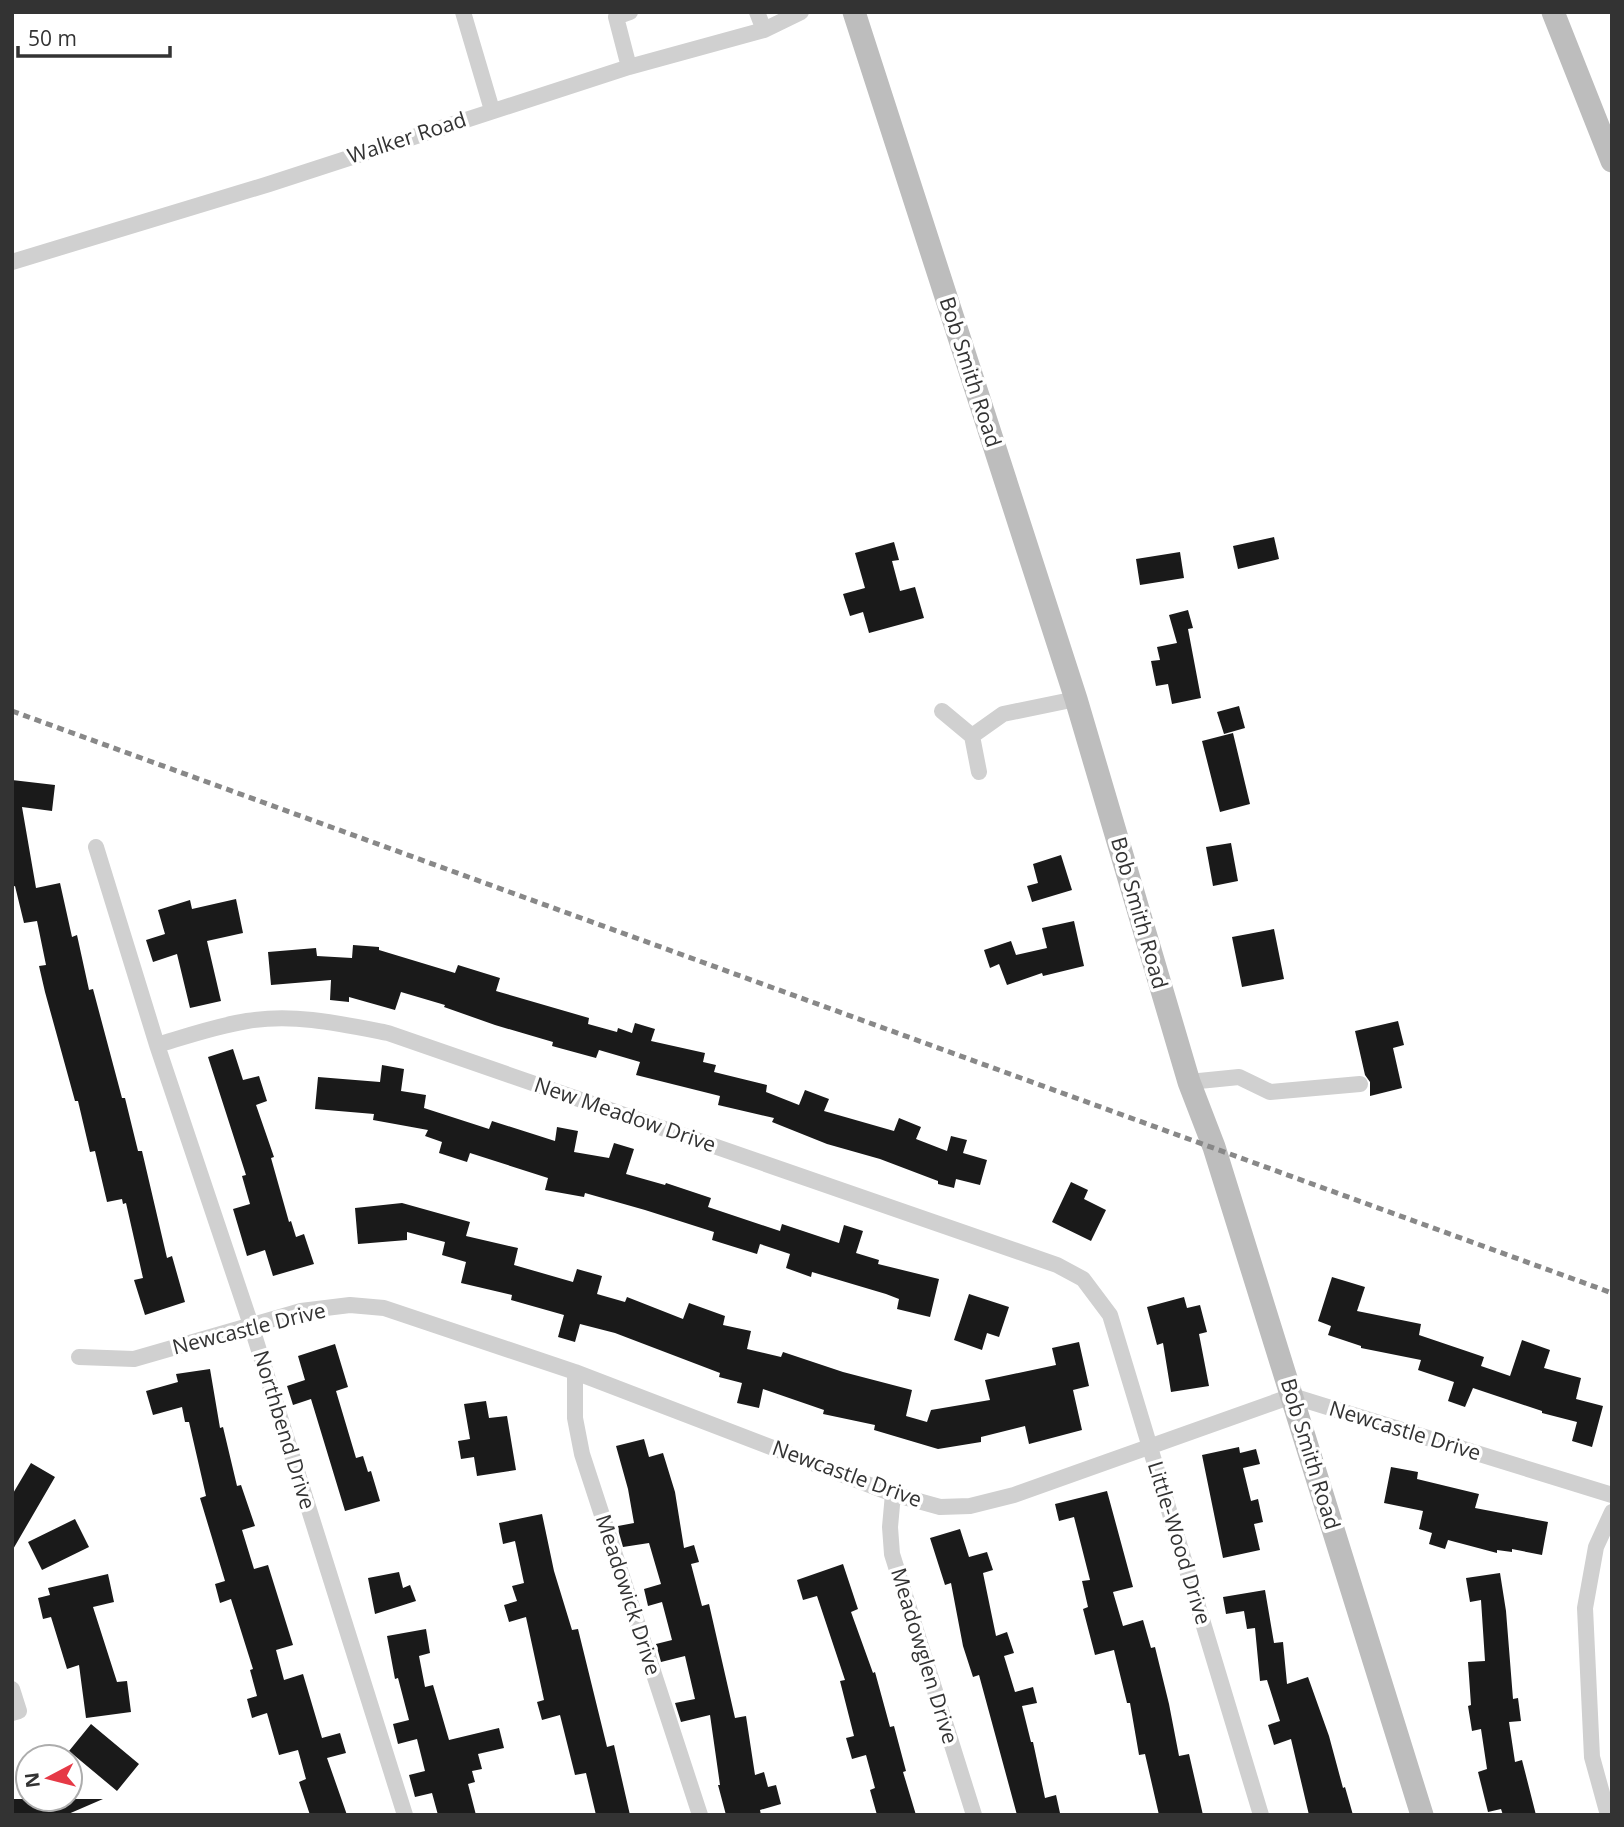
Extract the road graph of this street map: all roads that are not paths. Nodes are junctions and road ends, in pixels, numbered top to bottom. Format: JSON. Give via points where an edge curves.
{"nodes":[{"id":1,"x":463,"y":12,"type":"edge"},
{"id":2,"x":630,"y":12,"type":"edge"},
{"id":3,"x":757,"y":12,"type":"edge"},
{"id":4,"x":801,"y":12,"type":"edge"},
{"id":5,"x":854,"y":12,"type":"edge"},
{"id":6,"x":1553,"y":12,"type":"edge"},
{"id":7,"x":764,"y":30,"type":"junction"},
{"id":8,"x":629,"y":68,"type":"junction"},
{"id":9,"x":492,"y":110,"type":"junction"},
{"id":10,"x":1612,"y":161,"type":"edge"},
{"id":11,"x":12,"y":262,"type":"edge"},
{"id":12,"x":1076,"y":699,"type":"junction"},
{"id":13,"x":942,"y":710,"type":"dead end"},
{"id":14,"x":972,"y":736,"type":"junction"},
{"id":15,"x":979,"y":772,"type":"dead end"},
{"id":16,"x":96,"y":847,"type":"dead end"},
{"id":17,"x":157,"y":1045,"type":"junction"},
{"id":18,"x":1189,"y":1082,"type":"junction"},
{"id":19,"x":1360,"y":1084,"type":"dead end"},
{"id":20,"x":1083,"y":1279,"type":"joint"},
{"id":21,"x":251,"y":1325,"type":"junction"},
{"id":22,"x":79,"y":1357,"type":"dead end"},
{"id":23,"x":576,"y":1372,"type":"junction"},
{"id":24,"x":1292,"y":1396,"type":"junction"},
{"id":25,"x":1150,"y":1448,"type":"junction"},
{"id":26,"x":893,"y":1494,"type":"junction"},
{"id":27,"x":1612,"y":1495,"type":"edge"},
{"id":28,"x":1612,"y":1512,"type":"edge"},
{"id":29,"x":12,"y":1689,"type":"edge"},
{"id":30,"x":16,"y":1712,"type":"edge"},
{"id":31,"x":405,"y":1815,"type":"edge"},
{"id":32,"x":700,"y":1815,"type":"edge"},
{"id":33,"x":974,"y":1815,"type":"edge"},
{"id":34,"x":1261,"y":1815,"type":"edge"},
{"id":35,"x":1422,"y":1815,"type":"edge"},
{"id":36,"x":1608,"y":1815,"type":"edge"}],
"edges":[{"from":1,"to":9,"type":"street"},
{"from":2,"to":8,"type":"street","via":[[616,17]]},
{"from":3,"to":7,"type":"street"},
{"from":4,"to":7,"type":"street","name":"Walker Road"},
{"from":5,"to":12,"type":"street","name":"Bob Smith Road"},
{"from":6,"to":10,"type":"street"},
{"from":7,"to":8,"type":"street","name":"Walker Road"},
{"from":8,"to":9,"type":"street","name":"Walker Road"},
{"from":9,"to":11,"type":"street","name":"Walker Road"},
{"from":12,"to":14,"type":"street","via":[[1003,714]]},
{"from":12,"to":18,"type":"street","name":"Bob Smith Road"},
{"from":13,"to":14,"type":"street"},
{"from":14,"to":15,"type":"street"},
{"from":16,"to":17,"type":"street","name":"Northbend Drive"},
{"from":17,"to":20,"type":"street","name":"New Meadow Drive","via":[[206,1030],[291,1018],[388,1033],[1057,1265]]},
{"from":17,"to":21,"type":"street","name":"Northbend Drive"},
{"from":18,"to":19,"type":"street","via":[[1239,1077],[1270,1092]]},
{"from":18,"to":24,"type":"street","name":"Bob Smith Road"},
{"from":20,"to":25,"type":"street","name":"Little-Wood Drive","via":[[1110,1315]]},
{"from":21,"to":22,"type":"street","name":"Newcastle Drive","via":[[134,1359]]},
{"from":21,"to":23,"type":"street","name":"Newcastle Drive","via":[[300,1311],[350,1305],[384,1308]]},
{"from":21,"to":31,"type":"street","name":"Northbend Drive"},
{"from":23,"to":26,"type":"street","name":"Newcastle Drive"},
{"from":23,"to":32,"type":"street","name":"Meadowick Drive","via":[[575,1418],[582,1454]]},
{"from":24,"to":25,"type":"street","name":"Newcastle Drive"},
{"from":24,"to":27,"type":"street","name":"Newcastle Drive"},
{"from":24,"to":35,"type":"street","name":"Bob Smith Road"},
{"from":25,"to":26,"type":"street","name":"Newcastle Drive","via":[[971,1506],[940,1507]]},
{"from":25,"to":34,"type":"street","name":"Little-Wood Drive"},
{"from":26,"to":33,"type":"street","name":"Meadowglen Drive","via":[[892,1554]]},
{"from":28,"to":36,"type":"street","via":[[1595,1547],[1585,1608],[1592,1757]]},
{"from":29,"to":30,"type":"street"}]}
